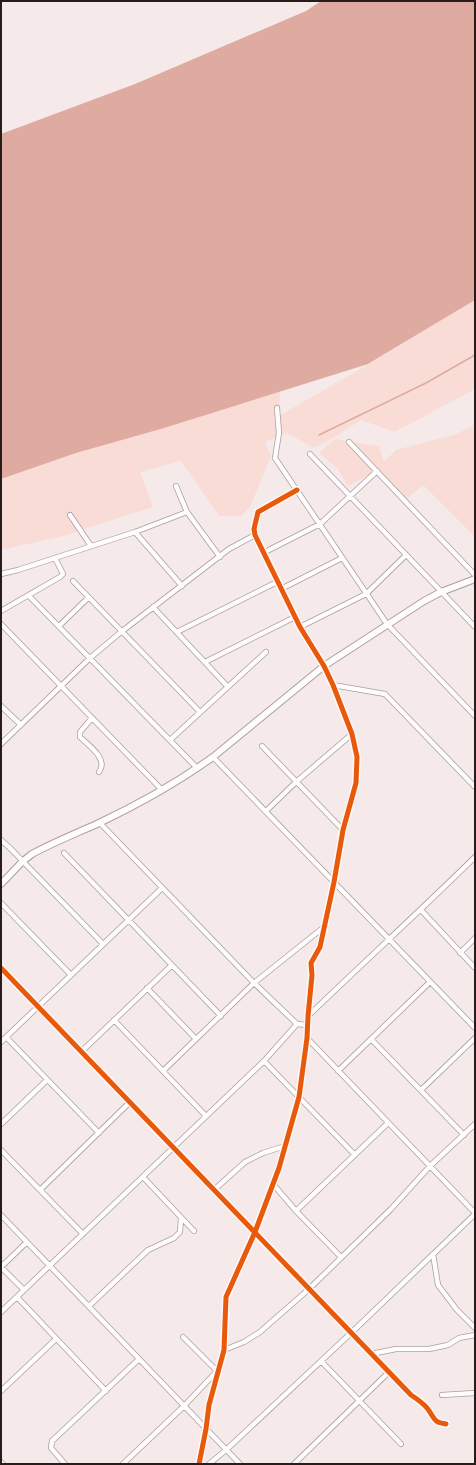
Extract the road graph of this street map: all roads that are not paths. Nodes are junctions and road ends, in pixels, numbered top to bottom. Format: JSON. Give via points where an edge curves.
{"nodes":[{"id":1,"x":277,"y":408,"type":"dead end"},
{"id":2,"x":349,"y":442,"type":"dead end"},
{"id":3,"x":310,"y":454,"type":"dead end"},
{"id":4,"x":377,"y":471,"type":"junction"},
{"id":5,"x":176,"y":486,"type":"dead end"},
{"id":6,"x":297,"y":490,"type":"junction"},
{"id":7,"x":350,"y":496,"type":"junction"},
{"id":8,"x":187,"y":512,"type":"junction"},
{"id":9,"x":70,"y":515,"type":"dead end"},
{"id":10,"x":320,"y":524,"type":"junction"},
{"id":11,"x":135,"y":532,"type":"junction"},
{"id":12,"x":254,"y":535,"type":"junction"},
{"id":13,"x":91,"y":546,"type":"junction"},
{"id":14,"x":263,"y":553,"type":"junction"},
{"id":15,"x":406,"y":555,"type":"junction"},
{"id":16,"x":220,"y":556,"type":"junction"},
{"id":17,"x":55,"y":558,"type":"junction"},
{"id":18,"x":342,"y":558,"type":"junction"},
{"id":19,"x":1,"y":574,"type":"edge"},
{"id":20,"x":475,"y":575,"type":"edge"},
{"id":21,"x":475,"y":579,"type":"edge"},
{"id":22,"x":73,"y":581,"type":"dead end"},
{"id":23,"x":277,"y":582,"type":"junction"},
{"id":24,"x":182,"y":586,"type":"junction"},
{"id":25,"x":281,"y":589,"type":"junction"},
{"id":26,"x":441,"y":592,"type":"junction"},
{"id":27,"x":366,"y":594,"type":"junction"},
{"id":28,"x":29,"y":596,"type":"junction"},
{"id":29,"x":88,"y":598,"type":"junction"},
{"id":30,"x":153,"y":608,"type":"junction"},
{"id":31,"x":1,"y":611,"type":"edge"},
{"id":32,"x":295,"y":617,"type":"junction"},
{"id":33,"x":1,"y":624,"type":"edge"},
{"id":34,"x":387,"y":624,"type":"junction"},
{"id":35,"x":59,"y":626,"type":"junction"},
{"id":36,"x":300,"y":627,"type":"junction"},
{"id":37,"x":475,"y":627,"type":"edge"},
{"id":38,"x":122,"y":632,"type":"junction"},
{"id":39,"x":177,"y":632,"type":"junction"},
{"id":40,"x":266,"y":652,"type":"dead end"},
{"id":41,"x":90,"y":658,"type":"junction"},
{"id":42,"x":205,"y":662,"type":"junction"},
{"id":43,"x":324,"y":666,"type":"junction"},
{"id":44,"x":333,"y":685,"type":"junction"},
{"id":45,"x":61,"y":686,"type":"junction"},
{"id":46,"x":228,"y":686,"type":"junction"},
{"id":47,"x":1,"y":706,"type":"edge"},
{"id":48,"x":200,"y":712,"type":"junction"},
{"id":49,"x":475,"y":716,"type":"edge"},
{"id":50,"x":92,"y":718,"type":"junction"},
{"id":51,"x":21,"y":725,"type":"junction"},
{"id":52,"x":352,"y":734,"type":"junction"},
{"id":53,"x":170,"y":740,"type":"junction"},
{"id":54,"x":1,"y":744,"type":"edge"},
{"id":55,"x":262,"y":746,"type":"dead end"},
{"id":56,"x":213,"y":757,"type":"junction"},
{"id":57,"x":197,"y":768,"type":"junction"},
{"id":58,"x":99,"y":772,"type":"dead end"},
{"id":59,"x":296,"y":782,"type":"junction"},
{"id":60,"x":475,"y":787,"type":"edge"},
{"id":61,"x":162,"y":790,"type":"junction"},
{"id":62,"x":266,"y":811,"type":"junction"},
{"id":63,"x":100,"y":823,"type":"junction"},
{"id":64,"x":343,"y":830,"type":"junction"},
{"id":65,"x":1,"y":840,"type":"edge"},
{"id":66,"x":64,"y":852,"type":"dead end"},
{"id":67,"x":475,"y":857,"type":"edge"},
{"id":68,"x":23,"y":861,"type":"junction"},
{"id":69,"x":334,"y":882,"type":"junction"},
{"id":70,"x":1,"y":884,"type":"edge"},
{"id":71,"x":162,"y":888,"type":"junction"},
{"id":72,"x":1,"y":903,"type":"edge"},
{"id":73,"x":421,"y":910,"type":"junction"},
{"id":74,"x":129,"y":920,"type":"junction"},
{"id":75,"x":324,"y":926,"type":"junction"},
{"id":76,"x":475,"y":938,"type":"edge"},
{"id":77,"x":389,"y":939,"type":"junction"},
{"id":78,"x":103,"y":944,"type":"junction"},
{"id":79,"x":460,"y":953,"type":"junction"},
{"id":80,"x":172,"y":965,"type":"junction"},
{"id":81,"x":1,"y":968,"type":"edge"},
{"id":82,"x":475,"y":968,"type":"edge"},
{"id":83,"x":71,"y":975,"type":"junction"},
{"id":84,"x":430,"y":982,"type":"junction"},
{"id":85,"x":254,"y":983,"type":"junction"},
{"id":86,"x":147,"y":988,"type":"junction"},
{"id":87,"x":38,"y":1007,"type":"junction"},
{"id":88,"x":221,"y":1016,"type":"junction"},
{"id":89,"x":308,"y":1016,"type":"junction"},
{"id":90,"x":114,"y":1020,"type":"junction"},
{"id":91,"x":297,"y":1024,"type":"junction"},
{"id":92,"x":307,"y":1025,"type":"junction"},
{"id":93,"x":475,"y":1028,"type":"edge"},
{"id":94,"x":6,"y":1037,"type":"junction"},
{"id":95,"x":307,"y":1038,"type":"junction"},
{"id":96,"x":475,"y":1038,"type":"edge"},
{"id":97,"x":196,"y":1039,"type":"junction"},
{"id":98,"x":371,"y":1039,"type":"junction"},
{"id":99,"x":1,"y":1042,"type":"edge"},
{"id":100,"x":81,"y":1052,"type":"junction"},
{"id":101,"x":264,"y":1061,"type":"junction"},
{"id":102,"x":338,"y":1070,"type":"junction"},
{"id":103,"x":163,"y":1071,"type":"junction"},
{"id":104,"x":47,"y":1080,"type":"junction"},
{"id":105,"x":421,"y":1090,"type":"junction"},
{"id":106,"x":299,"y":1097,"type":"junction"},
{"id":107,"x":130,"y":1102,"type":"junction"},
{"id":108,"x":206,"y":1116,"type":"junction"},
{"id":109,"x":388,"y":1123,"type":"junction"},
{"id":110,"x":1,"y":1124,"type":"edge"},
{"id":111,"x":475,"y":1124,"type":"edge"},
{"id":112,"x":99,"y":1132,"type":"junction"},
{"id":113,"x":464,"y":1135,"type":"junction"},
{"id":114,"x":285,"y":1146,"type":"junction"},
{"id":115,"x":174,"y":1148,"type":"junction"},
{"id":116,"x":1,"y":1150,"type":"edge"},
{"id":117,"x":355,"y":1155,"type":"junction"},
{"id":118,"x":430,"y":1166,"type":"junction"},
{"id":119,"x":142,"y":1177,"type":"junction"},
{"id":120,"x":273,"y":1184,"type":"junction"},
{"id":121,"x":40,"y":1190,"type":"junction"},
{"id":122,"x":214,"y":1190,"type":"junction"},
{"id":123,"x":296,"y":1211,"type":"junction"},
{"id":124,"x":475,"y":1213,"type":"edge"},
{"id":125,"x":2,"y":1218,"type":"edge"},
{"id":126,"x":182,"y":1218,"type":"junction"},
{"id":127,"x":194,"y":1232,"type":"dead end"},
{"id":128,"x":255,"y":1232,"type":"junction"},
{"id":129,"x":83,"y":1234,"type":"junction"},
{"id":130,"x":27,"y":1242,"type":"junction"},
{"id":131,"x":433,"y":1254,"type":"junction"},
{"id":132,"x":341,"y":1257,"type":"junction"},
{"id":133,"x":50,"y":1266,"type":"junction"},
{"id":134,"x":1,"y":1267,"type":"edge"},
{"id":135,"x":309,"y":1289,"type":"junction"},
{"id":136,"x":24,"y":1290,"type":"junction"},
{"id":137,"x":16,"y":1297,"type":"junction"},
{"id":138,"x":89,"y":1306,"type":"junction"},
{"id":139,"x":1,"y":1312,"type":"edge"},
{"id":140,"x":475,"y":1328,"type":"edge"},
{"id":141,"x":351,"y":1332,"type":"junction"},
{"id":142,"x":475,"y":1335,"type":"edge"},
{"id":143,"x":183,"y":1337,"type":"dead end"},
{"id":144,"x":56,"y":1339,"type":"junction"},
{"id":145,"x":224,"y":1350,"type":"junction"},
{"id":146,"x":372,"y":1354,"type":"junction"},
{"id":147,"x":139,"y":1359,"type":"junction"},
{"id":148,"x":321,"y":1361,"type":"junction"},
{"id":149,"x":217,"y":1371,"type":"junction"},
{"id":150,"x":389,"y":1372,"type":"junction"},
{"id":151,"x":1,"y":1390,"type":"edge"},
{"id":152,"x":106,"y":1391,"type":"junction"},
{"id":153,"x":475,"y":1393,"type":"edge"},
{"id":154,"x":442,"y":1395,"type":"dead end"},
{"id":155,"x":359,"y":1402,"type":"junction"},
{"id":156,"x":184,"y":1406,"type":"junction"},
{"id":157,"x":446,"y":1424,"type":"dead end"},
{"id":158,"x":206,"y":1429,"type":"junction"},
{"id":159,"x":401,"y":1444,"type":"dead end"},
{"id":160,"x":226,"y":1450,"type":"junction"},
{"id":161,"x":1,"y":1462,"type":"edge"},
{"id":162,"x":3,"y":1464,"type":"edge"},
{"id":163,"x":65,"y":1464,"type":"edge"},
{"id":164,"x":123,"y":1464,"type":"edge"},
{"id":165,"x":199,"y":1464,"type":"edge"},
{"id":166,"x":209,"y":1464,"type":"edge"},
{"id":167,"x":240,"y":1464,"type":"edge"},
{"id":168,"x":294,"y":1464,"type":"edge"}],
"edges":[{"from":1,"to":6,"type":"street","via":[[279,433],[275,458]]},
{"from":2,"to":4,"type":"street"},
{"from":3,"to":7,"type":"street"},
{"from":4,"to":7,"type":"street"},
{"from":4,"to":20,"type":"street"},
{"from":5,"to":8,"type":"street"},
{"from":6,"to":10,"type":"street"},
{"from":6,"to":12,"type":"street","via":[[258,512]]},
{"from":7,"to":10,"type":"street"},
{"from":7,"to":15,"type":"street"},
{"from":8,"to":11,"type":"street"},
{"from":8,"to":16,"type":"street"},
{"from":9,"to":13,"type":"street"},
{"from":10,"to":14,"type":"street"},
{"from":10,"to":18,"type":"street"},
{"from":11,"to":13,"type":"street"},
{"from":11,"to":24,"type":"street"},
{"from":12,"to":14,"type":"street"},
{"from":12,"to":16,"type":"street"},
{"from":13,"to":17,"type":"street"},
{"from":14,"to":23,"type":"street"},
{"from":15,"to":26,"type":"street"},
{"from":15,"to":27,"type":"street"},
{"from":16,"to":24,"type":"street"},
{"from":17,"to":19,"type":"street"},
{"from":17,"to":28,"type":"street","via":[[63,574]]},
{"from":18,"to":25,"type":"street"},
{"from":18,"to":27,"type":"street"},
{"from":21,"to":26,"type":"main road"},
{"from":22,"to":29,"type":"street"},
{"from":23,"to":25,"type":"street"},
{"from":23,"to":39,"type":"street"},
{"from":24,"to":30,"type":"street"},
{"from":25,"to":32,"type":"street"},
{"from":26,"to":34,"type":"main road"},
{"from":26,"to":37,"type":"street"},
{"from":27,"to":34,"type":"street"},
{"from":27,"to":36,"type":"street"},
{"from":28,"to":31,"type":"street"},
{"from":28,"to":35,"type":"street"},
{"from":29,"to":35,"type":"street"},
{"from":29,"to":38,"type":"street"},
{"from":30,"to":38,"type":"street"},
{"from":30,"to":39,"type":"street"},
{"from":32,"to":36,"type":"street"},
{"from":32,"to":42,"type":"street"},
{"from":33,"to":45,"type":"street"},
{"from":34,"to":43,"type":"main road"},
{"from":34,"to":49,"type":"street"},
{"from":35,"to":41,"type":"street"},
{"from":36,"to":43,"type":"street"},
{"from":38,"to":41,"type":"street"},
{"from":38,"to":48,"type":"street"},
{"from":39,"to":42,"type":"street"},
{"from":40,"to":46,"type":"street"},
{"from":41,"to":45,"type":"street"},
{"from":41,"to":53,"type":"street"},
{"from":42,"to":46,"type":"street"},
{"from":43,"to":44,"type":"street"},
{"from":43,"to":56,"type":"main road"},
{"from":44,"to":52,"type":"street"},
{"from":44,"to":60,"type":"street","via":[[384,694]]},
{"from":45,"to":50,"type":"street"},
{"from":45,"to":51,"type":"street"},
{"from":46,"to":48,"type":"street"},
{"from":47,"to":51,"type":"street"},
{"from":48,"to":53,"type":"street"},
{"from":50,"to":58,"type":"street","via":[[80,732],[80,737],[101,758],[102,767]]},
{"from":50,"to":61,"type":"street"},
{"from":51,"to":54,"type":"street"},
{"from":52,"to":59,"type":"street"},
{"from":52,"to":64,"type":"street","via":[[357,757],[356,783]]},
{"from":53,"to":57,"type":"street"},
{"from":55,"to":59,"type":"street"},
{"from":56,"to":57,"type":"main road"},
{"from":56,"to":62,"type":"street"},
{"from":57,"to":61,"type":"main road"},
{"from":59,"to":62,"type":"street"},
{"from":59,"to":64,"type":"street"},
{"from":61,"to":63,"type":"main road"},
{"from":62,"to":69,"type":"street"},
{"from":63,"to":68,"type":"main road","via":[[42,848]]},
{"from":63,"to":71,"type":"street"},
{"from":64,"to":69,"type":"street"},
{"from":65,"to":68,"type":"street"},
{"from":66,"to":74,"type":"street"},
{"from":67,"to":73,"type":"street"},
{"from":68,"to":70,"type":"main road"},
{"from":68,"to":78,"type":"street"},
{"from":69,"to":75,"type":"street"},
{"from":69,"to":77,"type":"street"},
{"from":71,"to":74,"type":"street"},
{"from":71,"to":85,"type":"street"},
{"from":72,"to":83,"type":"street"},
{"from":73,"to":77,"type":"street"},
{"from":73,"to":79,"type":"street"},
{"from":74,"to":78,"type":"street"},
{"from":74,"to":80,"type":"street"},
{"from":75,"to":85,"type":"street"},
{"from":75,"to":89,"type":"street","via":[[320,947],[311,963]]},
{"from":76,"to":79,"type":"street"},
{"from":77,"to":84,"type":"street"},
{"from":77,"to":89,"type":"street"},
{"from":78,"to":83,"type":"street"},
{"from":79,"to":82,"type":"street"},
{"from":80,"to":86,"type":"street"},
{"from":80,"to":88,"type":"street"},
{"from":81,"to":87,"type":"street"},
{"from":83,"to":87,"type":"street"},
{"from":84,"to":93,"type":"street"},
{"from":84,"to":98,"type":"street"},
{"from":85,"to":88,"type":"street"},
{"from":85,"to":91,"type":"street"},
{"from":86,"to":90,"type":"street"},
{"from":86,"to":97,"type":"street"},
{"from":87,"to":94,"type":"street"},
{"from":87,"to":100,"type":"street"},
{"from":88,"to":97,"type":"street"},
{"from":89,"to":92,"type":"street"},
{"from":90,"to":100,"type":"street"},
{"from":90,"to":103,"type":"street"},
{"from":91,"to":92,"type":"street"},
{"from":91,"to":101,"type":"street"},
{"from":92,"to":95,"type":"street"},
{"from":94,"to":99,"type":"street"},
{"from":94,"to":104,"type":"street"},
{"from":95,"to":102,"type":"street"},
{"from":95,"to":106,"type":"street"},
{"from":96,"to":105,"type":"street"},
{"from":97,"to":103,"type":"street"},
{"from":98,"to":102,"type":"street"},
{"from":98,"to":105,"type":"street"},
{"from":100,"to":107,"type":"street"},
{"from":101,"to":106,"type":"street"},
{"from":101,"to":108,"type":"street"},
{"from":102,"to":109,"type":"street"},
{"from":103,"to":108,"type":"street"},
{"from":104,"to":110,"type":"street"},
{"from":104,"to":112,"type":"street"},
{"from":105,"to":113,"type":"street"},
{"from":106,"to":114,"type":"street"},
{"from":106,"to":117,"type":"street"},
{"from":107,"to":112,"type":"street"},
{"from":107,"to":115,"type":"street"},
{"from":108,"to":115,"type":"street"},
{"from":109,"to":117,"type":"street"},
{"from":109,"to":118,"type":"street"},
{"from":111,"to":113,"type":"street"},
{"from":112,"to":121,"type":"street"},
{"from":113,"to":118,"type":"street"},
{"from":114,"to":120,"type":"street"},
{"from":114,"to":122,"type":"street","via":[[245,1162]]},
{"from":115,"to":119,"type":"street"},
{"from":115,"to":122,"type":"street"},
{"from":116,"to":121,"type":"street"},
{"from":117,"to":123,"type":"street"},
{"from":118,"to":124,"type":"street"},
{"from":118,"to":132,"type":"street","via":[[391,1209]]},
{"from":119,"to":126,"type":"street"},
{"from":119,"to":129,"type":"street"},
{"from":120,"to":123,"type":"street"},
{"from":120,"to":128,"type":"street"},
{"from":121,"to":129,"type":"street"},
{"from":122,"to":128,"type":"street"},
{"from":123,"to":132,"type":"street"},
{"from":124,"to":131,"type":"street"},
{"from":125,"to":130,"type":"street"},
{"from":126,"to":127,"type":"street"},
{"from":126,"to":138,"type":"street","via":[[180,1232],[174,1238],[148,1250]]},
{"from":128,"to":135,"type":"street"},
{"from":128,"to":145,"type":"street","via":[[226,1297]]},
{"from":129,"to":133,"type":"street"},
{"from":130,"to":133,"type":"street"},
{"from":130,"to":134,"type":"street"},
{"from":131,"to":140,"type":"street","via":[[438,1285]]},
{"from":131,"to":141,"type":"street"},
{"from":132,"to":135,"type":"street"},
{"from":133,"to":136,"type":"street"},
{"from":133,"to":138,"type":"street"},
{"from":134,"to":136,"type":"street"},
{"from":135,"to":141,"type":"street"},
{"from":135,"to":145,"type":"street","via":[[260,1332]]},
{"from":136,"to":137,"type":"street"},
{"from":137,"to":139,"type":"street"},
{"from":137,"to":144,"type":"street"},
{"from":138,"to":147,"type":"street"},
{"from":141,"to":146,"type":"street"},
{"from":141,"to":148,"type":"street"},
{"from":142,"to":146,"type":"street","via":[[428,1349],[396,1349]]},
{"from":143,"to":149,"type":"street"},
{"from":144,"to":151,"type":"street"},
{"from":144,"to":152,"type":"street"},
{"from":145,"to":149,"type":"street"},
{"from":146,"to":150,"type":"street"},
{"from":147,"to":152,"type":"street"},
{"from":147,"to":156,"type":"street"},
{"from":148,"to":155,"type":"street"},
{"from":148,"to":160,"type":"street"},
{"from":149,"to":156,"type":"street"},
{"from":149,"to":158,"type":"street"},
{"from":150,"to":155,"type":"street"},
{"from":150,"to":157,"type":"street","via":[[426,1407],[437,1423]]},
{"from":152,"to":163,"type":"street","via":[[52,1441],[50,1448]]},
{"from":153,"to":154,"type":"street"},
{"from":155,"to":159,"type":"street"},
{"from":155,"to":168,"type":"street"},
{"from":156,"to":158,"type":"street"},
{"from":156,"to":164,"type":"street"},
{"from":158,"to":160,"type":"street"},
{"from":158,"to":165,"type":"street"},
{"from":160,"to":166,"type":"street"},
{"from":160,"to":167,"type":"street"},
{"from":161,"to":162,"type":"street"}]}
